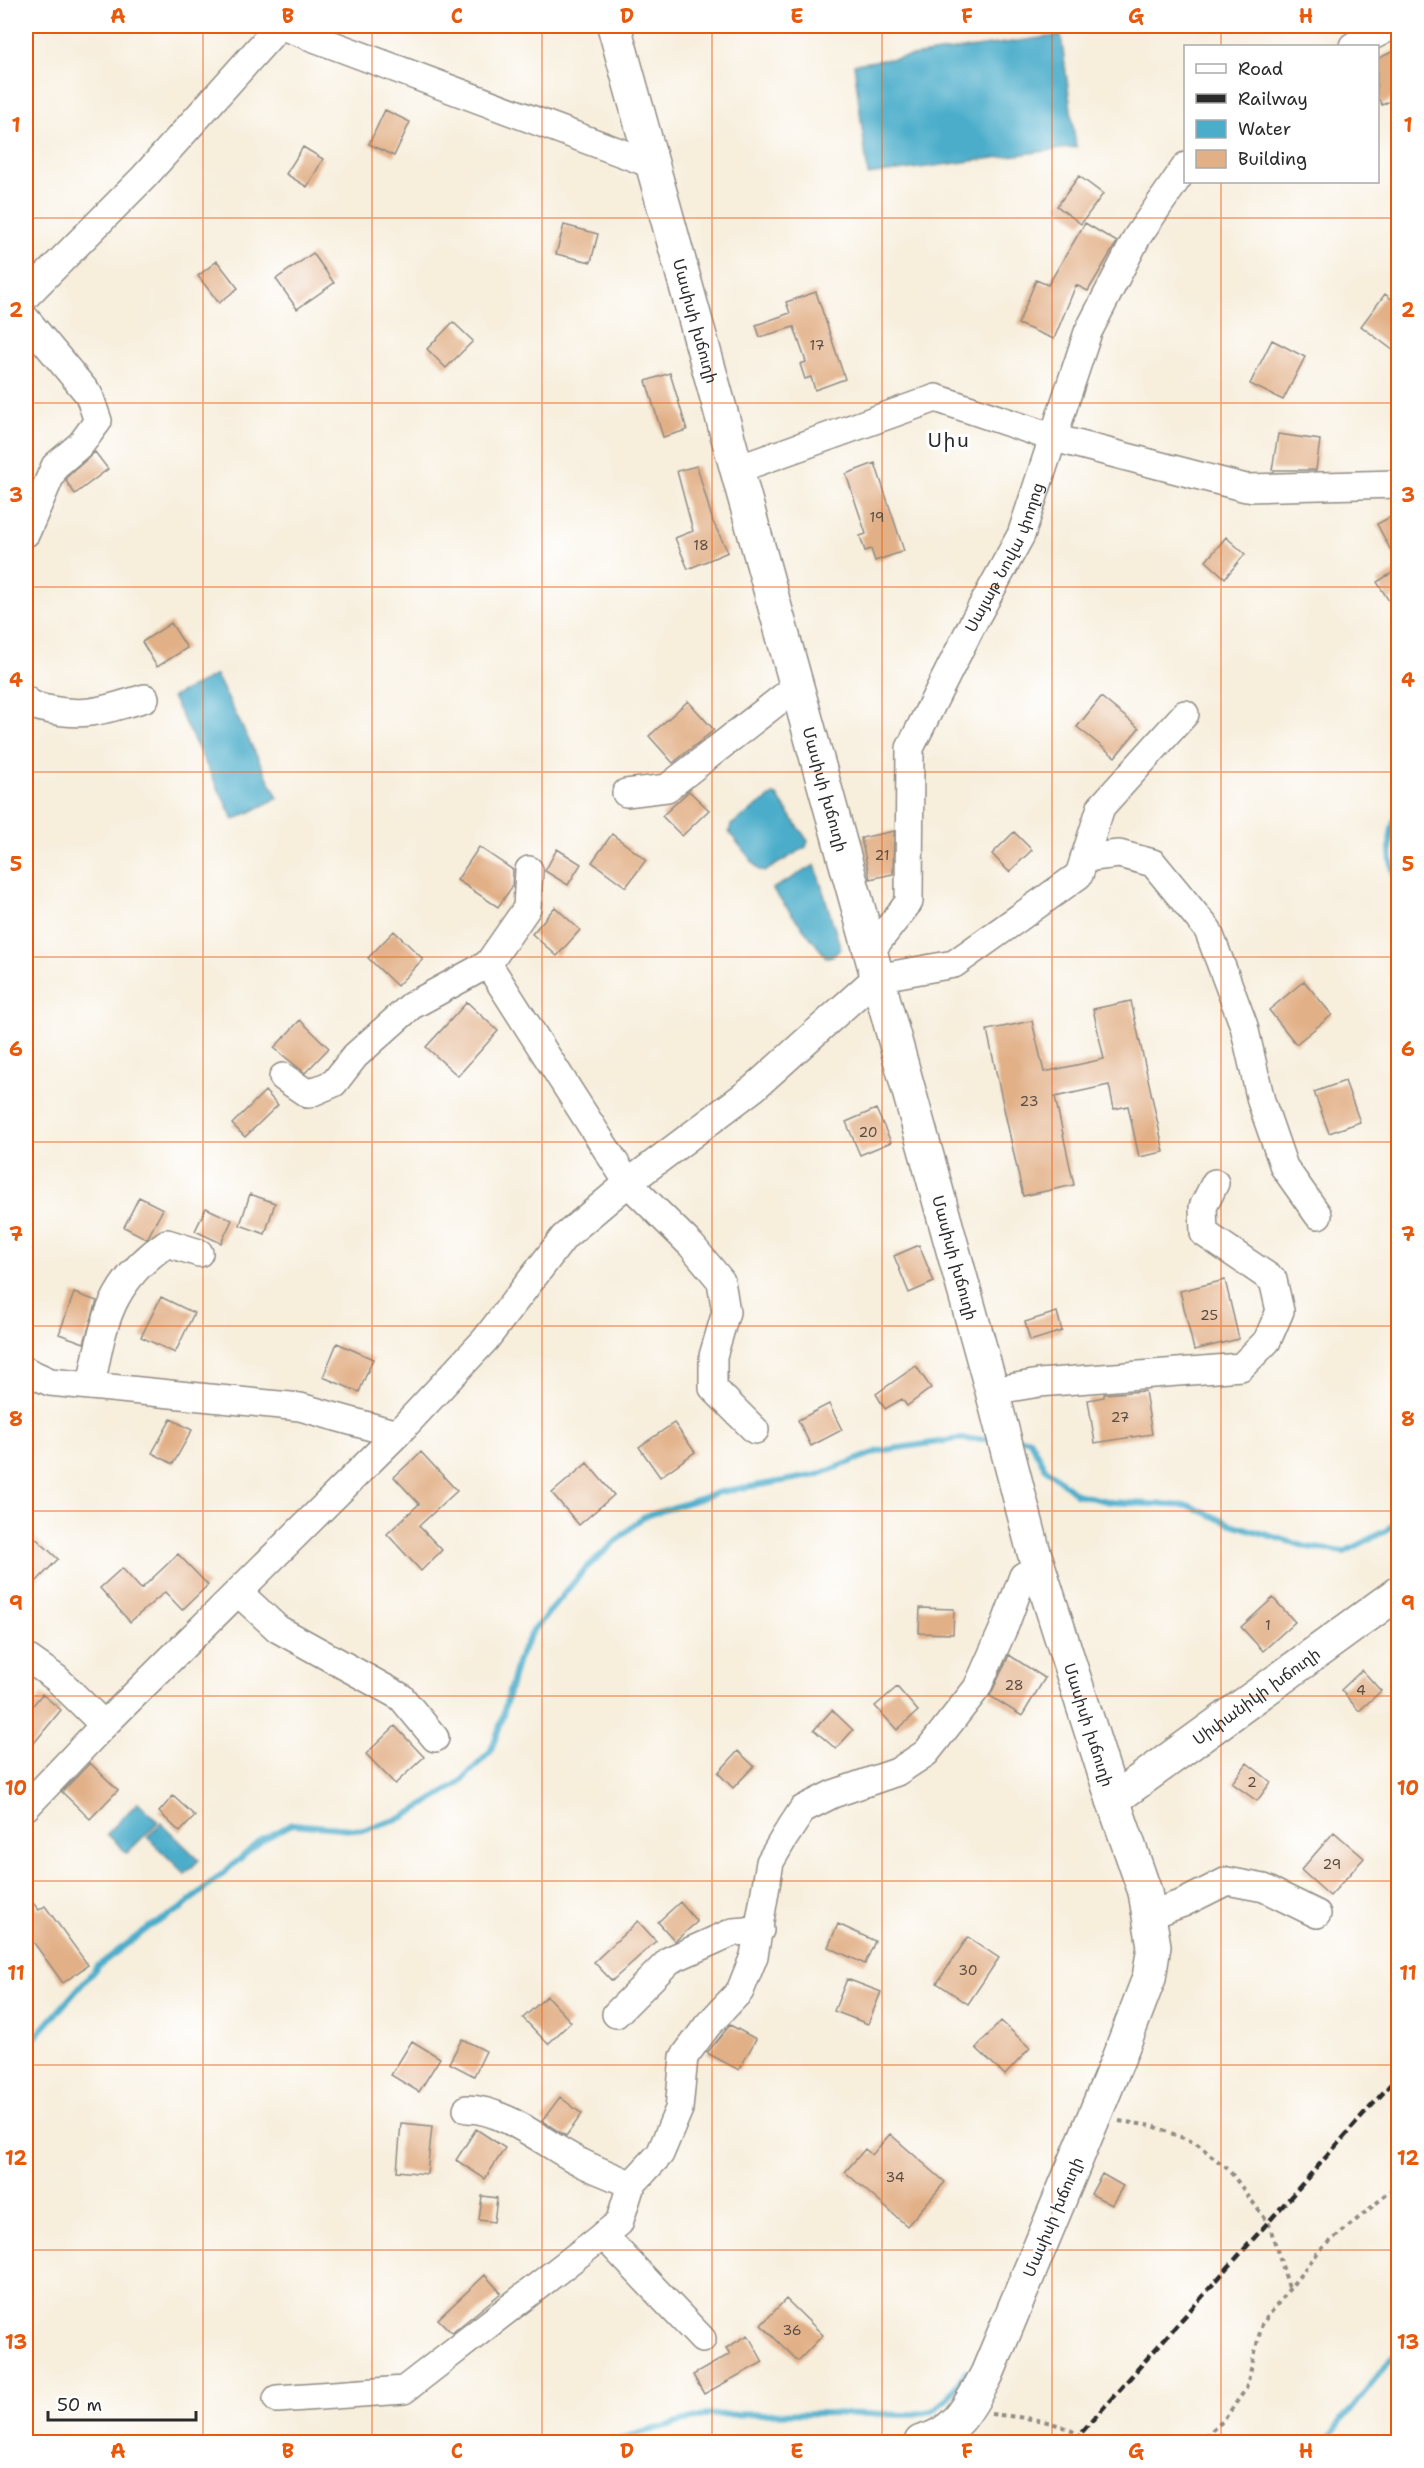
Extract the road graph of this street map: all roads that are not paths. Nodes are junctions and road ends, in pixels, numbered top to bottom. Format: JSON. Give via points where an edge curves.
{"nodes":[{"id":1,"x":280,"y":26,"type":"edge"},
{"id":2,"x":614,"y":26,"type":"edge"},
{"id":3,"x":1392,"y":26,"type":"edge"},
{"id":4,"x":1355,"y":45,"type":"edge"},
{"id":5,"x":654,"y":165,"type":"junction"},
{"id":6,"x":1184,"y":167,"type":"edge"},
{"id":7,"x":26,"y":296,"type":"edge"},
{"id":8,"x":26,"y":319,"type":"edge"},
{"id":9,"x":1054,"y":438,"type":"junction"},
{"id":10,"x":735,"y":470,"type":"junction"},
{"id":11,"x":1398,"y":484,"type":"edge"},
{"id":12,"x":26,"y":533,"type":"edge"},
{"id":13,"x":796,"y":687,"type":"junction"},
{"id":14,"x":145,"y":698,"type":"dead end"},
{"id":15,"x":26,"y":700,"type":"edge"},
{"id":16,"x":1185,"y":714,"type":"dead end"},
{"id":17,"x":626,"y":793,"type":"dead end"},
{"id":18,"x":1084,"y":858,"type":"junction"},
{"id":19,"x":530,"y":870,"type":"dead end"},
{"id":20,"x":488,"y":964,"type":"junction"},
{"id":21,"x":872,"y":966,"type":"junction"},
{"id":22,"x":283,"y":1077,"type":"dead end"},
{"id":23,"x":628,"y":1183,"type":"junction"},
{"id":24,"x":1215,"y":1184,"type":"dead end"},
{"id":25,"x":1318,"y":1215,"type":"dead end"},
{"id":26,"x":199,"y":1253,"type":"dead end"},
{"id":27,"x":26,"y":1371,"type":"edge"},
{"id":28,"x":91,"y":1386,"type":"junction"},
{"id":29,"x":992,"y":1391,"type":"junction"},
{"id":30,"x":755,"y":1430,"type":"dead end"},
{"id":31,"x":398,"y":1434,"type":"junction"},
{"id":32,"x":1036,"y":1558,"type":"junction"},
{"id":33,"x":239,"y":1593,"type":"junction"},
{"id":34,"x":1398,"y":1593,"type":"edge"},
{"id":35,"x":26,"y":1657,"type":"edge"},
{"id":36,"x":104,"y":1725,"type":"junction"},
{"id":37,"x":435,"y":1737,"type":"dead end"},
{"id":38,"x":1113,"y":1800,"type":"junction"},
{"id":39,"x":26,"y":1807,"type":"edge"},
{"id":40,"x":1317,"y":1914,"type":"dead end"},
{"id":41,"x":1149,"y":1915,"type":"junction"},
{"id":42,"x":760,"y":1930,"type":"junction"},
{"id":43,"x":616,"y":2014,"type":"dead end"},
{"id":44,"x":467,"y":2109,"type":"dead end"},
{"id":45,"x":631,"y":2186,"type":"junction"},
{"id":46,"x":603,"y":2235,"type":"junction"},
{"id":47,"x":702,"y":2339,"type":"dead end"},
{"id":48,"x":277,"y":2399,"type":"dead end"},
{"id":49,"x":921,"y":2442,"type":"edge"}],
"edges":[{"from":1,"to":5,"type":"street"},
{"from":1,"to":7,"type":"street","via":[[144,177]]},
{"from":2,"to":5,"type":"main road","name":"Մասիսի խճուղի"},
{"from":3,"to":4,"type":"street"},
{"from":5,"to":10,"type":"main road","name":"Մասիսի խճուղի"},
{"from":6,"to":9,"type":"street","name":"Սայաթ Նովա փողոց","via":[[1137,237],[1088,332]]},
{"from":8,"to":12,"type":"street","via":[[89,394],[98,421],[81,444],[55,466]]},
{"from":9,"to":10,"type":"street","via":[[936,398]]},
{"from":9,"to":11,"type":"street","via":[[1246,488]]},
{"from":9,"to":21,"type":"street","name":"Սայաթ Նովա փողոց","via":[[1021,535],[910,748],[909,902]]},
{"from":10,"to":13,"type":"main road","name":"Մասիսի խճուղի"},
{"from":13,"to":17,"type":"street","via":[[667,788]]},
{"from":13,"to":21,"type":"main road","name":"Մասիսի խճուղի"},
{"from":14,"to":15,"type":"street","via":[[90,714],[65,713]]},
{"from":16,"to":18,"type":"street","via":[[1101,807]]},
{"from":18,"to":21,"type":"street","via":[[1079,875],[954,964]]},
{"from":18,"to":25,"type":"street","via":[[1119,854],[1152,863],[1208,930],[1244,1026],[1261,1101],[1284,1167]]},
{"from":19,"to":20,"type":"street","via":[[527,908]]},
{"from":20,"to":22,"type":"street","via":[[411,1006],[355,1056],[334,1083],[308,1094]]},
{"from":20,"to":23,"type":"street"},
{"from":21,"to":23,"type":"street","name":"Սայաթ Նովա փողոց","via":[[754,1088]]},
{"from":21,"to":29,"type":"main road","name":"Մասիսի խճուղի"},
{"from":23,"to":30,"type":"street","via":[[691,1245],[721,1281],[726,1312],[713,1356],[713,1388]]},
{"from":23,"to":31,"type":"street","name":"Սայաթ Նովա փողոց","via":[[564,1237],[485,1340]]},
{"from":24,"to":29,"type":"street","via":[[1203,1207],[1204,1233],[1273,1280],[1280,1311],[1267,1341],[1241,1367],[1040,1383]]},
{"from":26,"to":28,"type":"street","via":[[167,1243],[145,1258],[126,1279],[102,1332]]},
{"from":27,"to":28,"type":"street","via":[[50,1382]]},
{"from":28,"to":31,"type":"street","via":[[300,1407]]},
{"from":29,"to":32,"type":"main road","name":"Մասիսի խճուղի"},
{"from":31,"to":33,"type":"street","name":"Սայաթ Նովա փողոց"},
{"from":32,"to":38,"type":"main road","name":"Մասիսի խճուղի"},
{"from":32,"to":42,"type":"street","via":[[1023,1576],[977,1688],[926,1753],[897,1772],[803,1809],[770,1862]]},
{"from":33,"to":36,"type":"street","name":"Սայաթ Նովա փողոց"},
{"from":33,"to":37,"type":"street","via":[[278,1629],[401,1696]]},
{"from":34,"to":38,"type":"main road","name":"Սիփանիկի խճուղի"},
{"from":35,"to":36,"type":"street","via":[[57,1678]]},
{"from":36,"to":39,"type":"street","name":"Սայաթ Նովա փողոց"},
{"from":38,"to":41,"type":"main road","name":"Մասիսի խճուղի","via":[[1145,1892]]},
{"from":40,"to":41,"type":"street","via":[[1264,1888],[1227,1881]]},
{"from":41,"to":49,"type":"main road","name":"Մասիսի խճուղի","via":[[1154,1946],[1149,1978],[987,2374],[964,2416],[950,2430]]},
{"from":42,"to":43,"type":"street","via":[[733,1932],[670,1960]]},
{"from":42,"to":45,"type":"street","via":[[740,1991],[684,2057],[679,2109],[660,2154]]},
{"from":44,"to":45,"type":"street","via":[[484,2109]]},
{"from":45,"to":46,"type":"street","via":[[619,2223]]},
{"from":46,"to":47,"type":"street"},
{"from":46,"to":48,"type":"street","via":[[404,2390]]}]}
